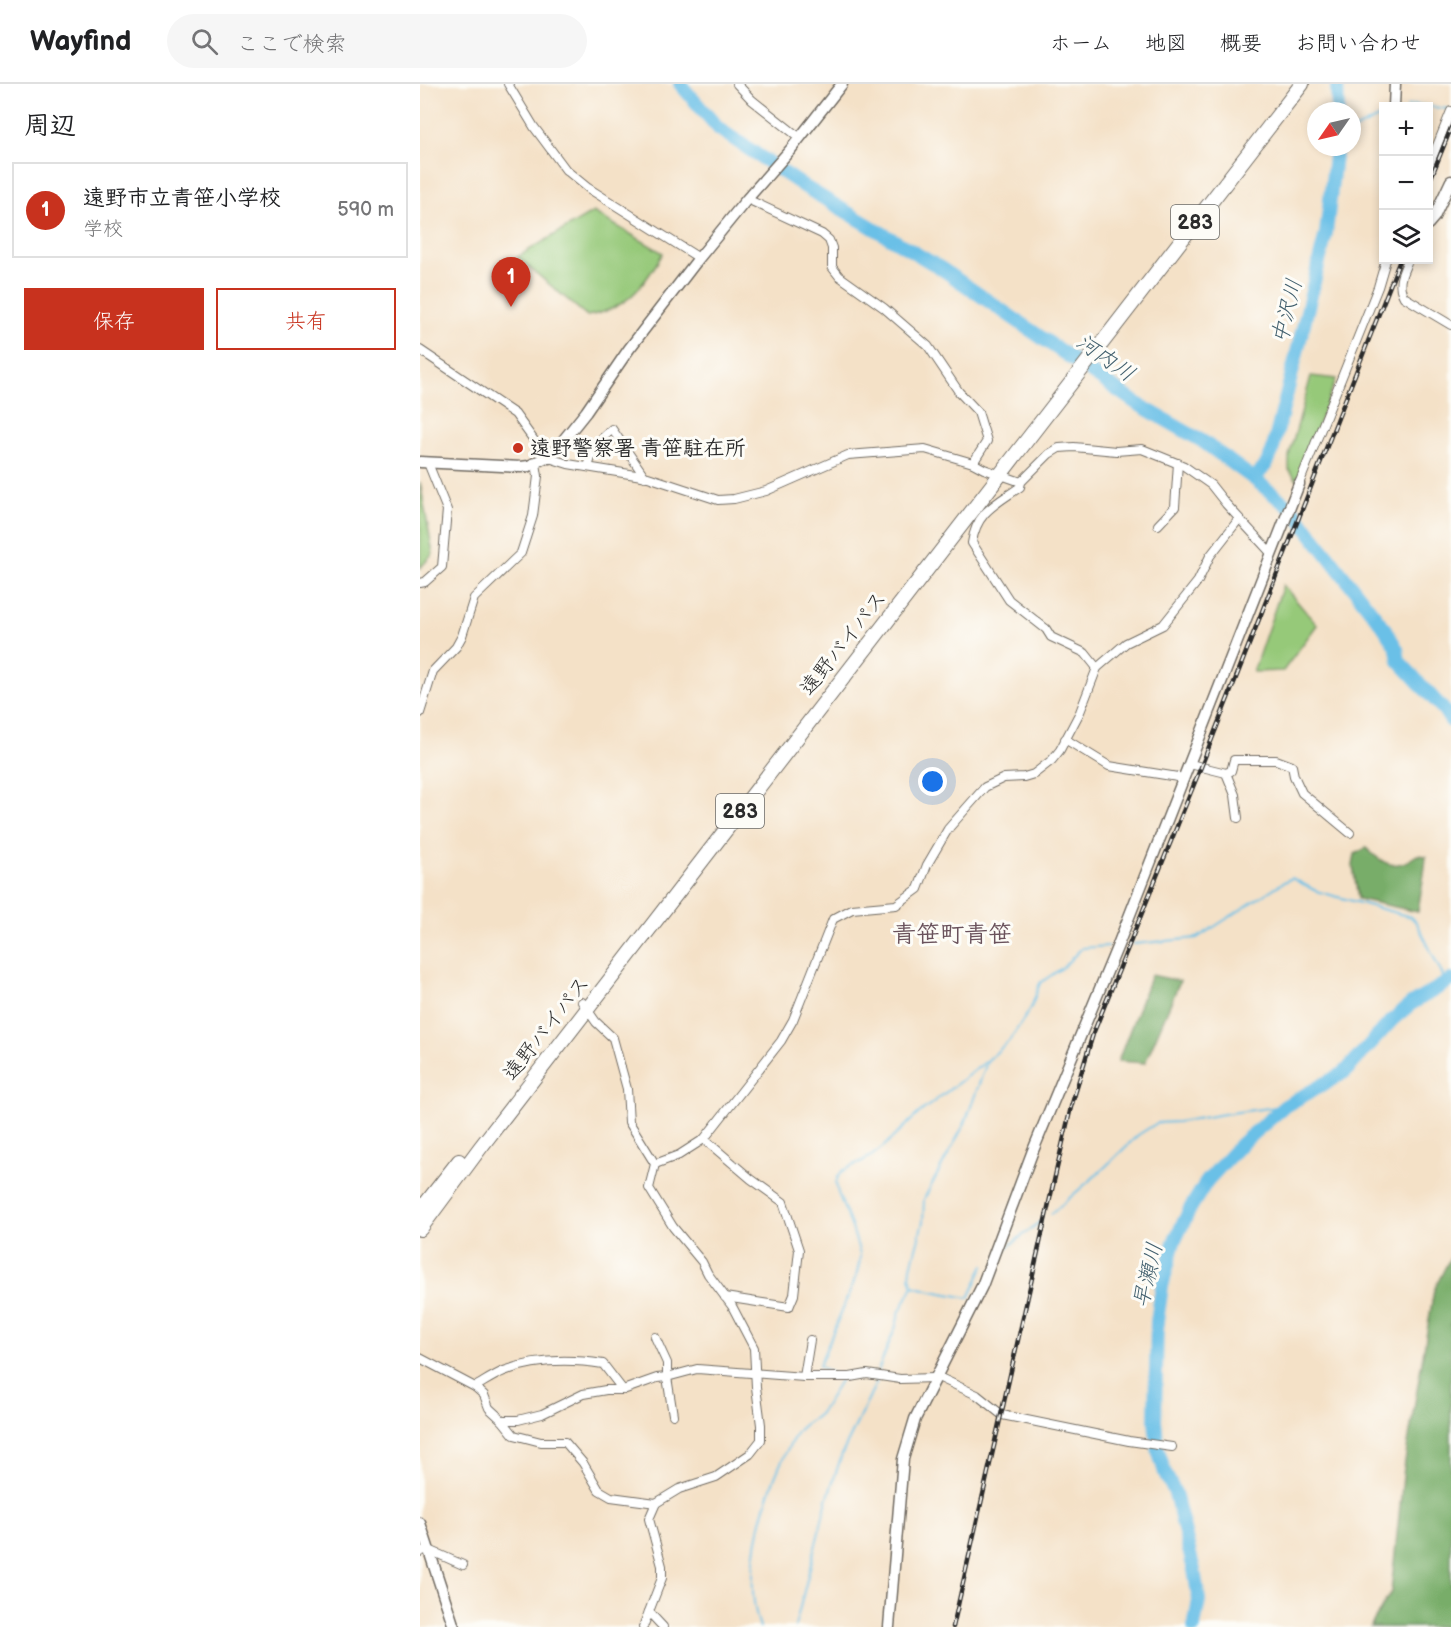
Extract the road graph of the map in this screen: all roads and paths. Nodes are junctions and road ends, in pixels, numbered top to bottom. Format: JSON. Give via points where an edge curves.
{"nodes":[{"id":1,"x":508,"y":84,"type":"edge"},
{"id":2,"x":737,"y":84,"type":"edge"},
{"id":3,"x":842,"y":84,"type":"edge"},
{"id":4,"x":1291,"y":84,"type":"edge"},
{"id":5,"x":1302,"y":84,"type":"edge"},
{"id":6,"x":1395,"y":84,"type":"edge"},
{"id":7,"x":1394,"y":102,"type":"edge"},
{"id":8,"x":1451,"y":111,"type":"edge"},
{"id":9,"x":800,"y":138,"type":"junction"},
{"id":10,"x":1433,"y":156,"type":"edge"},
{"id":11,"x":1451,"y":181,"type":"edge"},
{"id":12,"x":750,"y":196,"type":"junction"},
{"id":13,"x":1433,"y":219,"type":"edge"},
{"id":14,"x":699,"y":258,"type":"junction"},
{"id":15,"x":1385,"y":264,"type":"edge"},
{"id":16,"x":1406,"y":264,"type":"edge"},
{"id":17,"x":1133,"y":295,"type":"junction"},
{"id":18,"x":1451,"y":325,"type":"edge"},
{"id":19,"x":420,"y":350,"type":"edge"},
{"id":20,"x":544,"y":459,"type":"junction"},
{"id":21,"x":424,"y":462,"type":"edge"},
{"id":22,"x":973,"y":463,"type":"junction"},
{"id":23,"x":1178,"y":463,"type":"junction"},
{"id":24,"x":588,"y":467,"type":"junction"},
{"id":25,"x":996,"y":473,"type":"junction"},
{"id":26,"x":645,"y":477,"type":"junction"},
{"id":27,"x":1021,"y":482,"type":"junction"},
{"id":28,"x":1299,"y":484,"type":"joint"},
{"id":29,"x":1239,"y":519,"type":"junction"},
{"id":30,"x":1158,"y":525,"type":"dead end"},
{"id":31,"x":1271,"y":552,"type":"junction"},
{"id":32,"x":420,"y":583,"type":"edge"},
{"id":33,"x":1097,"y":668,"type":"junction"},
{"id":34,"x":420,"y":712,"type":"edge"},
{"id":35,"x":1065,"y":739,"type":"junction"},
{"id":36,"x":1190,"y":764,"type":"junction"},
{"id":37,"x":1226,"y":773,"type":"junction"},
{"id":38,"x":1184,"y":778,"type":"junction"},
{"id":39,"x":1238,"y":818,"type":"dead end"},
{"id":40,"x":1350,"y":833,"type":"dead end"},
{"id":41,"x":584,"y":1006,"type":"junction"},
{"id":42,"x":704,"y":1139,"type":"junction"},
{"id":43,"x":655,"y":1164,"type":"junction"},
{"id":44,"x":420,"y":1211,"type":"edge"},
{"id":45,"x":420,"y":1229,"type":"edge"},
{"id":46,"x":725,"y":1297,"type":"junction"},
{"id":47,"x":655,"y":1337,"type":"dead end"},
{"id":48,"x":810,"y":1340,"type":"dead end"},
{"id":49,"x":420,"y":1358,"type":"edge"},
{"id":50,"x":755,"y":1375,"type":"junction"},
{"id":51,"x":667,"y":1377,"type":"junction"},
{"id":52,"x":804,"y":1377,"type":"junction"},
{"id":53,"x":935,"y":1377,"type":"junction"},
{"id":54,"x":475,"y":1387,"type":"junction"},
{"id":55,"x":623,"y":1390,"type":"junction"},
{"id":56,"x":673,"y":1415,"type":"dead end"},
{"id":57,"x":502,"y":1420,"type":"junction"},
{"id":58,"x":1172,"y":1447,"type":"dead end"},
{"id":59,"x":656,"y":1503,"type":"junction"},
{"id":60,"x":420,"y":1523,"type":"edge"},
{"id":61,"x":424,"y":1550,"type":"edge"},
{"id":62,"x":463,"y":1565,"type":"dead end"},
{"id":63,"x":649,"y":1612,"type":"junction"},
{"id":64,"x":454,"y":1627,"type":"edge"},
{"id":65,"x":643,"y":1627,"type":"edge"},
{"id":66,"x":663,"y":1627,"type":"edge"},
{"id":67,"x":889,"y":1627,"type":"edge"}],
"edges":[{"from":1,"to":14,"type":"street","via":[[566,170]]},
{"from":2,"to":9,"type":"street"},
{"from":3,"to":9,"type":"street"},
{"from":4,"to":17,"type":"highway","name":"遠野バイパス","number":"283"},
{"from":5,"to":17,"type":"highway","name":"遠野バイパス","number":"283"},
{"from":6,"to":7,"type":"street"},
{"from":8,"to":10,"type":"street"},
{"from":9,"to":12,"type":"street"},
{"from":11,"to":13,"type":"street"},
{"from":12,"to":14,"type":"street"},
{"from":12,"to":22,"type":"street","via":[[822,234],[832,248],[832,267],[839,276],[928,346],[959,392],[978,412],[987,441]]},
{"from":14,"to":20,"type":"street","via":[[586,412]]},
{"from":15,"to":28,"type":"street"},
{"from":16,"to":18,"type":"street","via":[[1400,280],[1404,297]]},
{"from":17,"to":25,"type":"highway","name":"遠野バイパス","number":"283"},
{"from":19,"to":20,"type":"street","via":[[515,414]]},
{"from":20,"to":21,"type":"street","via":[[521,467]]},
{"from":20,"to":24,"type":"street"},
{"from":20,"to":34,"type":"street","via":[[521,553],[474,598],[456,647],[433,671]]},
{"from":21,"to":32,"type":"street","via":[[447,510],[442,567]]},
{"from":22,"to":25,"type":"street"},
{"from":22,"to":26,"type":"street","via":[[926,449],[848,455],[766,491],[718,500]]},
{"from":23,"to":27,"type":"street","via":[[1142,449],[1059,448]]},
{"from":23,"to":29,"type":"street","via":[[1211,485]]},
{"from":23,"to":30,"type":"street","via":[[1175,507]]},
{"from":24,"to":26,"type":"street"},
{"from":24,"to":26,"type":"street","via":[[595,445],[612,429]]},
{"from":25,"to":27,"type":"street"},
{"from":25,"to":41,"type":"highway","name":"遠野バイパス","number":"283"},
{"from":27,"to":33,"type":"street","via":[[1020,487],[981,516],[972,543],[1009,600],[1052,637],[1085,653]]},
{"from":28,"to":31,"type":"street"},
{"from":29,"to":31,"type":"street"},
{"from":29,"to":33,"type":"street","via":[[1163,625],[1126,643]]},
{"from":31,"to":36,"type":"street"},
{"from":33,"to":35,"type":"street"},
{"from":35,"to":38,"type":"street","via":[[1110,766]]},
{"from":35,"to":42,"type":"street","via":[[1052,760],[1034,774],[1004,778],[985,787],[948,828],[918,889],[896,905],[852,909],[833,919],[781,1041]]},
{"from":36,"to":37,"type":"street"},
{"from":36,"to":38,"type":"street"},
{"from":37,"to":39,"type":"street","via":[[1235,795]]},
{"from":37,"to":40,"type":"street","via":[[1231,771],[1234,760],[1276,760],[1292,766],[1302,793]]},
{"from":38,"to":53,"type":"street","via":[[982,1286]]},
{"from":41,"to":43,"type":"street","via":[[613,1038],[627,1089],[629,1122]]},
{"from":41,"to":44,"type":"highway","name":"遠野バイパス","number":"283"},
{"from":41,"to":45,"type":"highway","name":"遠野バイパス","number":"283"},
{"from":42,"to":43,"type":"street"},
{"from":42,"to":46,"type":"street","via":[[783,1202],[799,1250],[789,1307]]},
{"from":43,"to":46,"type":"street","via":[[649,1188]]},
{"from":46,"to":50,"type":"street","via":[[754,1348]]},
{"from":47,"to":51,"type":"street","via":[[667,1363]]},
{"from":48,"to":52,"type":"street"},
{"from":49,"to":54,"type":"street"},
{"from":50,"to":51,"type":"street","via":[[697,1369]]},
{"from":50,"to":52,"type":"street"},
{"from":50,"to":59,"type":"street","via":[[761,1425],[760,1440],[750,1454],[716,1477],[679,1489]]},
{"from":51,"to":55,"type":"street"},
{"from":51,"to":56,"type":"street"},
{"from":52,"to":53,"type":"street"},
{"from":53,"to":58,"type":"street","via":[[976,1395],[1002,1414]]},
{"from":53,"to":67,"type":"street","via":[[915,1419],[903,1459]]},
{"from":54,"to":55,"type":"street","via":[[504,1371],[566,1360],[603,1364]]},
{"from":54,"to":57,"type":"street"},
{"from":55,"to":57,"type":"street","via":[[583,1394],[542,1414]]},
{"from":57,"to":59,"type":"street","via":[[514,1435],[541,1442],[565,1442],[599,1490],[611,1497]]},
{"from":59,"to":63,"type":"street","via":[[649,1519],[662,1578]]},
{"from":60,"to":61,"type":"street"},
{"from":61,"to":62,"type":"street"},
{"from":61,"to":64,"type":"street"},
{"from":63,"to":65,"type":"street"},
{"from":63,"to":66,"type":"street"}]}
